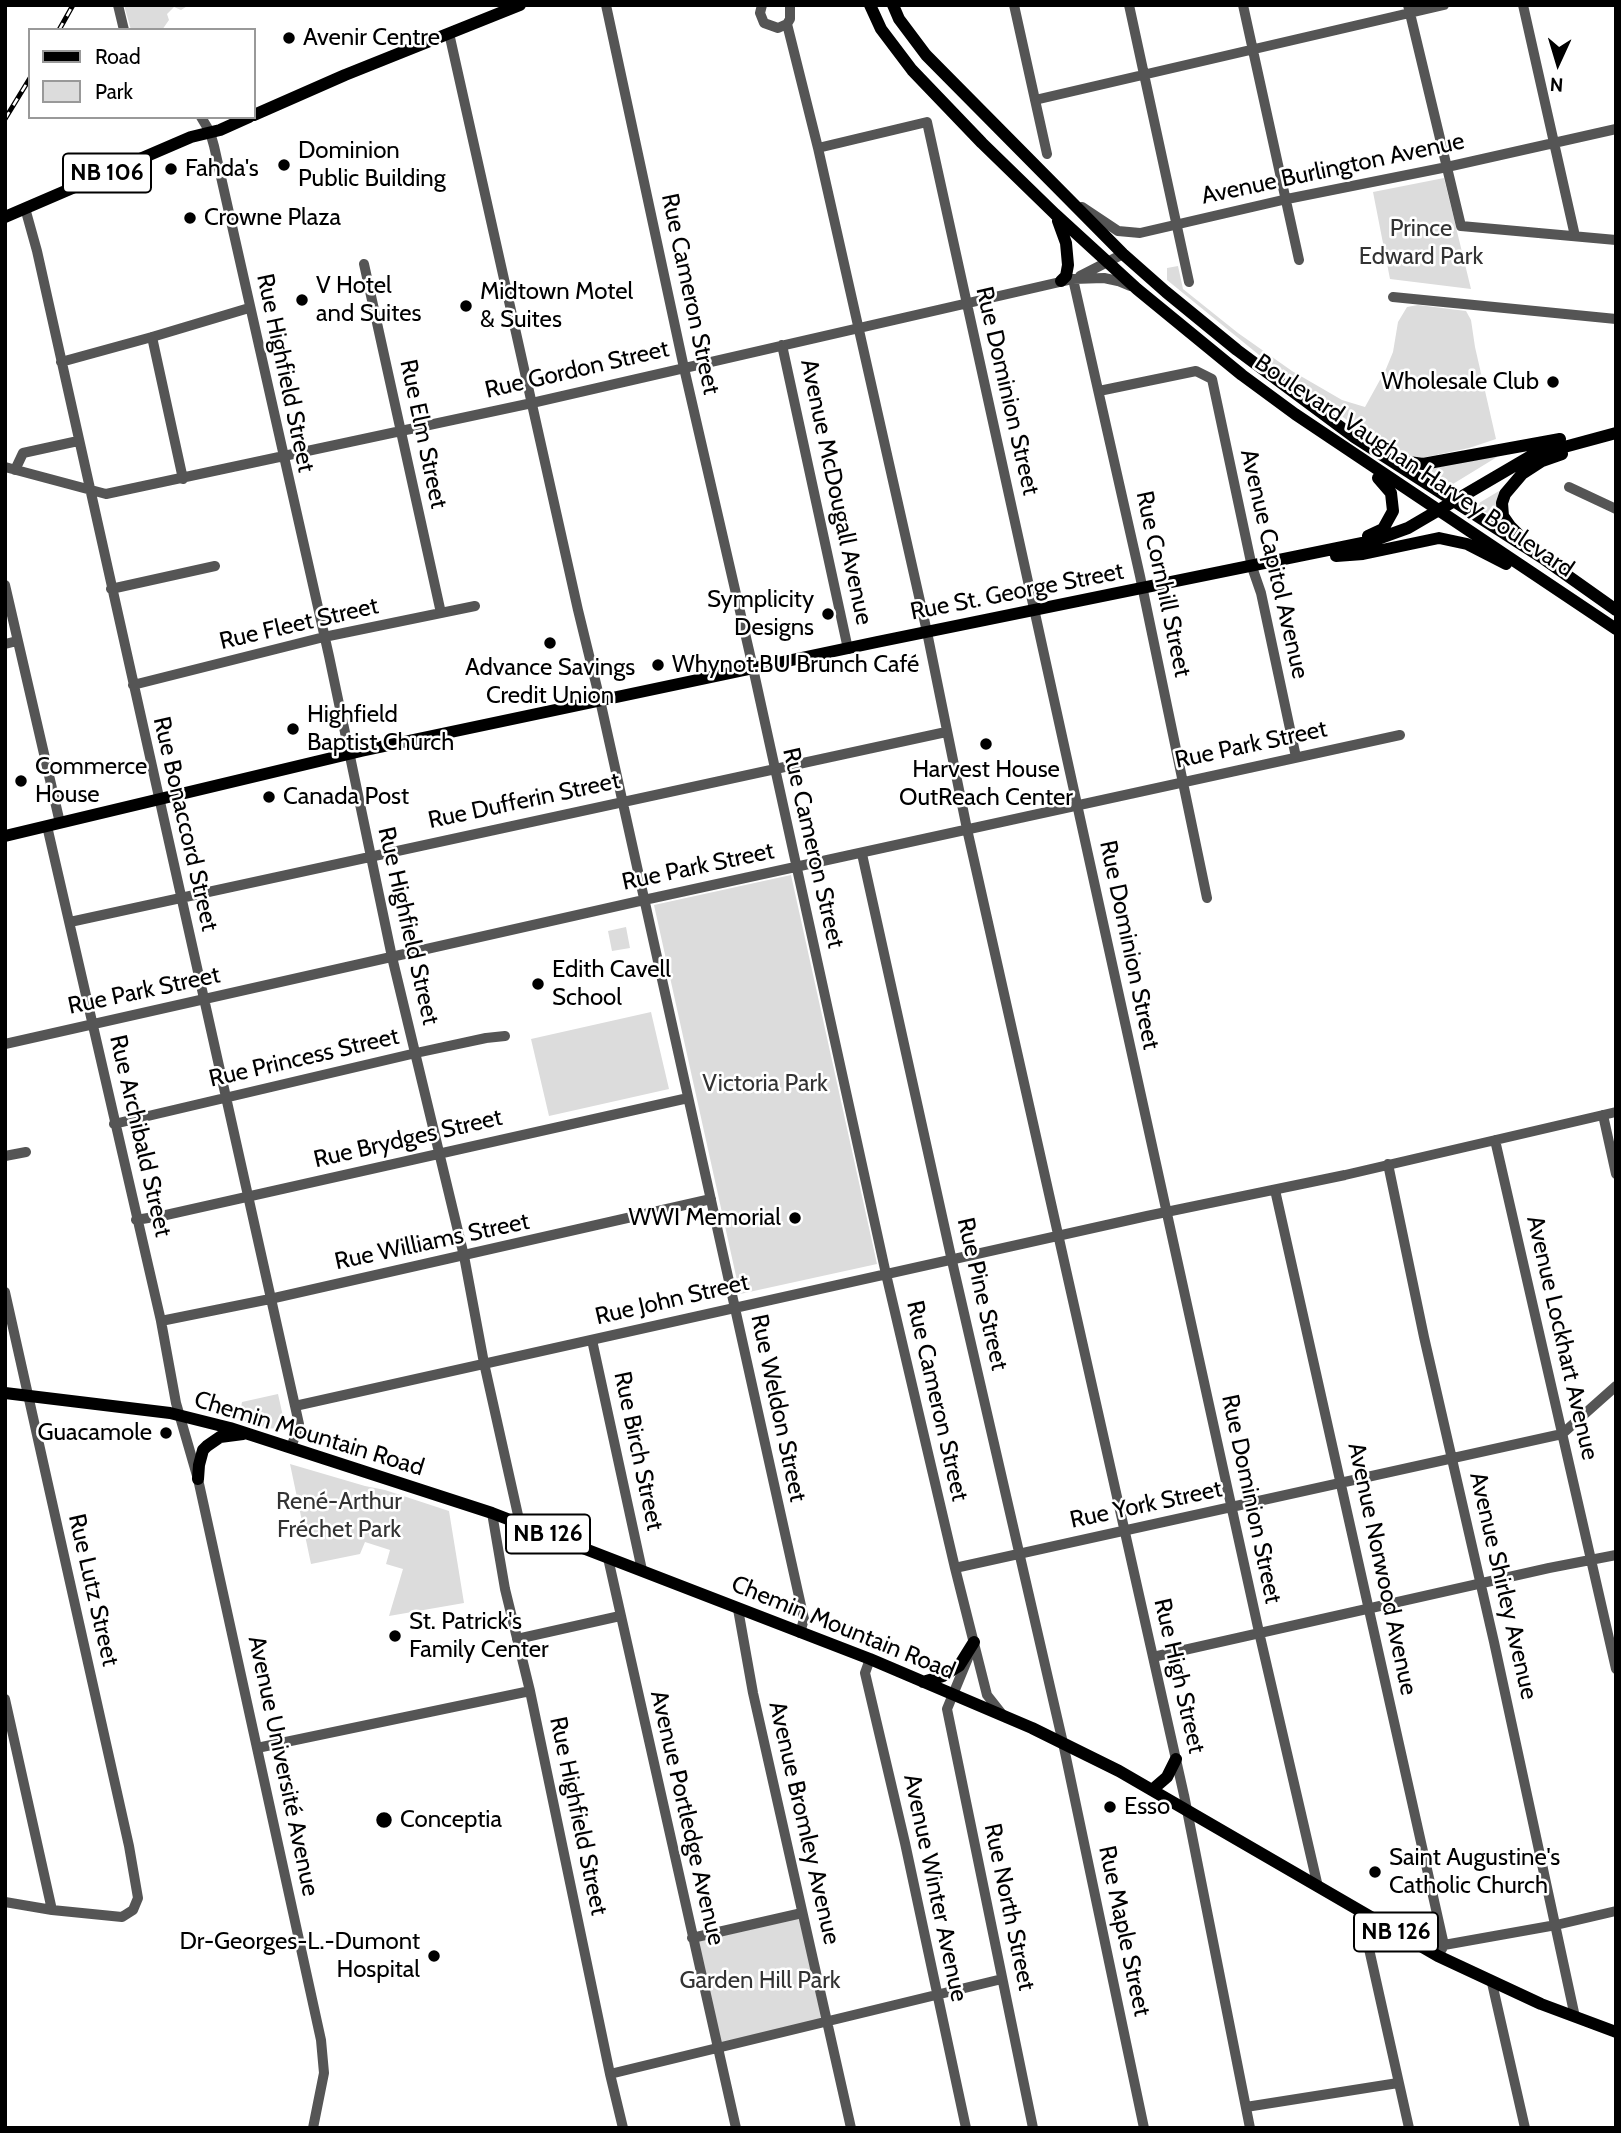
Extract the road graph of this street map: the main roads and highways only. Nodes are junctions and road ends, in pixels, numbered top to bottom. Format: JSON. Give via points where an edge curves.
{"nodes":[{"id":1,"x":520,"y":5,"type":"edge"},
{"id":2,"x":870,"y":5,"type":"edge"},
{"id":3,"x":893,"y":5,"type":"edge"},
{"id":4,"x":256,"y":114,"type":"edge"},
{"id":5,"x":244,"y":119,"type":"edge"},
{"id":6,"x":1055,"y":214,"type":"junction"},
{"id":7,"x":5,"y":216,"type":"edge"},
{"id":8,"x":1067,"y":280,"type":"road end"},
{"id":9,"x":1616,"y":433,"type":"edge"},
{"id":10,"x":1346,"y":450,"type":"junction"},
{"id":11,"x":1387,"y":458,"type":"junction"},
{"id":12,"x":1453,"y":501,"type":"junction"},
{"id":13,"x":1437,"y":510,"type":"junction"},
{"id":14,"x":1307,"y":556,"type":"junction"},
{"id":15,"x":1544,"y":559,"type":"junction"},
{"id":16,"x":1589,"y":610,"type":"junction"},
{"id":17,"x":1616,"y":610,"type":"edge"},
{"id":18,"x":1616,"y":629,"type":"edge"},
{"id":19,"x":5,"y":836,"type":"edge"},
{"id":20,"x":5,"y":1393,"type":"edge"},
{"id":21,"x":247,"y":1433,"type":"junction"},
{"id":22,"x":198,"y":1479,"type":"road end"},
{"id":23,"x":974,"y":1642,"type":"road end"},
{"id":24,"x":923,"y":1682,"type":"junction"},
{"id":25,"x":1176,"y":1759,"type":"road end"},
{"id":26,"x":1152,"y":1790,"type":"junction"},
{"id":27,"x":1616,"y":2032,"type":"edge"}],
"edges":[{"from":1,"to":4,"type":"main road","number":"NB 106"},
{"from":2,"to":6,"type":"main road","name":"Boulevard Vaughan Harvey Boulevard","via":[[881,29],[912,69]]},
{"from":3,"to":11,"type":"main road","name":"Boulevard Vaughan Harvey Boulevard","via":[[926,55],[1123,254],[1237,350]]},
{"from":5,"to":7,"type":"main road","number":"NB 106"},
{"from":6,"to":8,"type":"main road","via":[[1066,243]]},
{"from":6,"to":10,"type":"main road","name":"Boulevard Vaughan Harvey Boulevard","via":[[1242,375]]},
{"from":9,"to":11,"type":"main road","via":[[1423,464]]},
{"from":9,"to":12,"type":"main road","name":"Rue St. George Street","via":[[1531,456]]},
{"from":9,"to":15,"type":"main road","via":[[1542,461],[1506,491],[1502,510],[1506,522]]},
{"from":10,"to":13,"type":"main road","name":"Boulevard Vaughan Harvey Boulevard"},
{"from":10,"to":14,"type":"main road","via":[[1388,489],[1392,514],[1377,533]]},
{"from":11,"to":12,"type":"main road","name":"Boulevard Vaughan Harvey Boulevard"},
{"from":12,"to":13,"type":"main road","name":"Rue St. George Street"},
{"from":12,"to":15,"type":"main road","name":"Boulevard Vaughan Harvey Boulevard"},
{"from":13,"to":14,"type":"main road","name":"Rue St. George Street","via":[[1392,536]]},
{"from":13,"to":16,"type":"main road","name":"Boulevard Vaughan Harvey Boulevard"},
{"from":14,"to":16,"type":"main road","via":[[1351,555],[1448,538],[1475,547]]},
{"from":14,"to":19,"type":"main road","name":"Rue St. George Street","via":[[600,700]]},
{"from":15,"to":17,"type":"main road","name":"Boulevard Vaughan Harvey Boulevard"},
{"from":16,"to":18,"type":"main road","name":"Boulevard Vaughan Harvey Boulevard"},
{"from":20,"to":21,"type":"main road","name":"Chemin Mountain Road","number":"NB 126","via":[[179,1415]]},
{"from":21,"to":22,"type":"main road","via":[[219,1437],[207,1446]]},
{"from":21,"to":24,"type":"main road","name":"Chemin Mountain Road","number":"NB 126","via":[[492,1513]]},
{"from":23,"to":24,"type":"main road","via":[[959,1666]]},
{"from":24,"to":26,"type":"main road","name":"Chemin Mountain Road","number":"NB 126","via":[[1063,1743]]},
{"from":25,"to":26,"type":"main road","via":[[1167,1777]]},
{"from":26,"to":27,"type":"main road","name":"Chemin Mountain Road","number":"NB 126","via":[[1361,1913],[1441,1951],[1492,1983]]}]}
